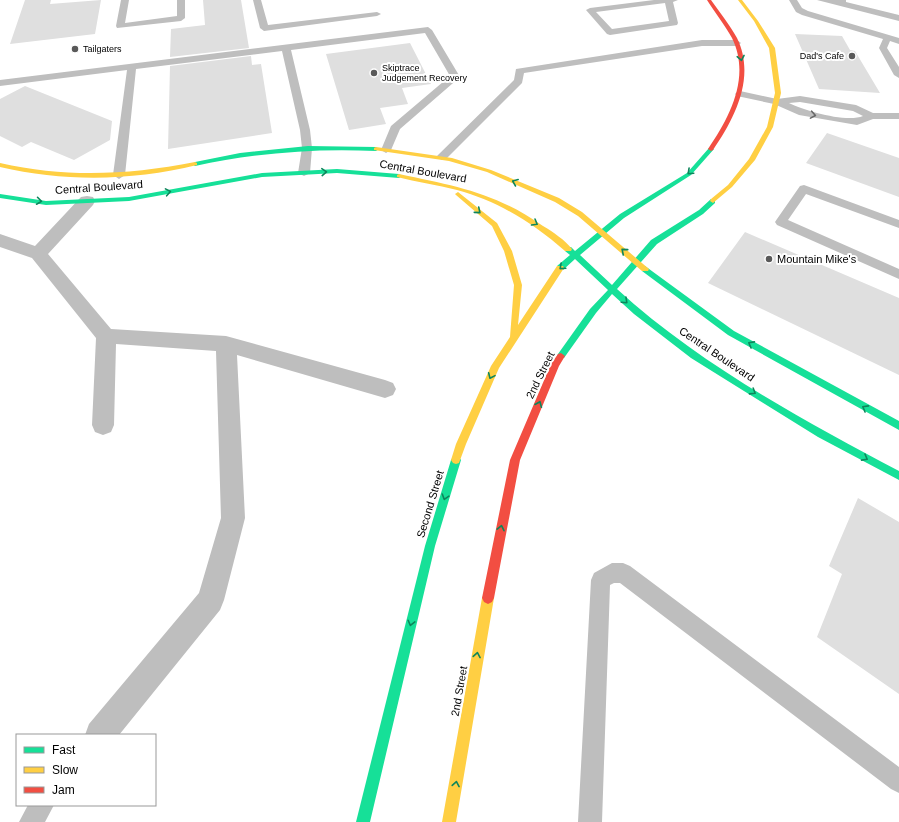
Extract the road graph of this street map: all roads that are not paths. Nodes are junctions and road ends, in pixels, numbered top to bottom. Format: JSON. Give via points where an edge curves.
{"nodes":[{"id":1,"x":125,"y":0,"type":"edge"},
{"id":2,"x":181,"y":0,"type":"edge"},
{"id":3,"x":257,"y":0,"type":"edge"},
{"id":4,"x":671,"y":0,"type":"edge"},
{"id":5,"x":709,"y":0,"type":"edge"},
{"id":6,"x":740,"y":0,"type":"edge"},
{"id":7,"x":793,"y":0,"type":"edge"},
{"id":8,"x":821,"y":0,"type":"edge"},
{"id":9,"x":842,"y":1,"type":"edge"},
{"id":10,"x":377,"y":14,"type":"dead end"},
{"id":11,"x":899,"y":18,"type":"edge"},
{"id":12,"x":888,"y":38,"type":"junction"},
{"id":13,"x":899,"y":41,"type":"edge"},
{"id":14,"x":737,"y":43,"type":"junction"},
{"id":15,"x":286,"y":47,"type":"junction"},
{"id":16,"x":132,"y":66,"type":"junction"},
{"id":17,"x":899,"y":75,"type":"edge"},
{"id":18,"x":0,"y":83,"type":"edge"},
{"id":19,"x":740,"y":94,"type":"junction"},
{"id":20,"x":777,"y":102,"type":"junction"},
{"id":21,"x":899,"y":116,"type":"edge"},
{"id":22,"x":307,"y":148,"type":"junction"},
{"id":23,"x":386,"y":150,"type":"junction"},
{"id":24,"x":442,"y":157,"type":"junction"},
{"id":25,"x":0,"y":165,"type":"edge"},
{"id":26,"x":304,"y":173,"type":"junction"},
{"id":27,"x":119,"y":175,"type":"junction"},
{"id":28,"x":448,"y":186,"type":"junction"},
{"id":29,"x":0,"y":196,"type":"edge"},
{"id":30,"x":87,"y":201,"type":"junction"},
{"id":31,"x":899,"y":224,"type":"edge"},
{"id":32,"x":602,"y":232,"type":"junction"},
{"id":33,"x":0,"y":240,"type":"edge"},
{"id":34,"x":38,"y":254,"type":"junction"},
{"id":35,"x":575,"y":255,"type":"junction"},
{"id":36,"x":636,"y":261,"type":"junction"},
{"id":37,"x":899,"y":274,"type":"edge"},
{"id":38,"x":612,"y":289,"type":"junction"},
{"id":39,"x":106,"y":336,"type":"junction"},
{"id":40,"x":512,"y":340,"type":"junction"},
{"id":41,"x":226,"y":344,"type":"junction"},
{"id":42,"x":385,"y":389,"type":"dead end"},
{"id":43,"x":103,"y":424,"type":"dead end"},
{"id":44,"x":899,"y":426,"type":"edge"},
{"id":45,"x":899,"y":476,"type":"edge"},
{"id":46,"x":101,"y":734,"type":"edge"},
{"id":47,"x":899,"y":781,"type":"edge"},
{"id":48,"x":41,"y":806,"type":"edge"},
{"id":49,"x":31,"y":822,"type":"edge"},
{"id":50,"x":363,"y":822,"type":"edge"},
{"id":51,"x":449,"y":822,"type":"edge"},
{"id":52,"x":590,"y":822,"type":"edge"}],
"edges":[{"from":1,"to":2,"type":"lane","via":[[120,26],[181,18]]},
{"from":3,"to":10,"type":"lane","via":[[264,28]]},
{"from":4,"to":4,"type":"lane","via":[[637,4],[590,10],[610,32],[674,23]]},
{"from":5,"to":14,"type":"street"},
{"from":6,"to":20,"type":"street","name":"2nd Street","via":[[772,48],[778,85]]},
{"from":7,"to":12,"type":"lane","via":[[799,10],[805,13]]},
{"from":8,"to":9,"type":"lane"},
{"from":9,"to":11,"type":"lane"},
{"from":12,"to":13,"type":"lane"},
{"from":12,"to":17,"type":"lane","via":[[883,48]]},
{"from":14,"to":19,"type":"street","one_way":true,"via":[[742,65]]},
{"from":14,"to":24,"type":"lane","via":[[702,43],[519,71],[519,81]]},
{"from":15,"to":16,"type":"lane"},
{"from":15,"to":22,"type":"lane"},
{"from":15,"to":23,"type":"lane","via":[[428,30],[455,77],[395,128]]},
{"from":16,"to":18,"type":"lane"},
{"from":16,"to":27,"type":"lane"},
{"from":19,"to":20,"type":"lane"},
{"from":19,"to":32,"type":"street","one_way":true,"via":[[725,128],[712,148],[689,174],[622,216]]},
{"from":20,"to":21,"type":"lane","via":[[799,112],[857,122],[871,116]]},
{"from":20,"to":36,"type":"street","name":"2nd Street","via":[[770,127],[752,160],[730,186],[701,212],[654,242]]},
{"from":22,"to":23,"type":"street","name":"Central Boulevard"},
{"from":22,"to":26,"type":"lane"},
{"from":22,"to":27,"type":"street","name":"Central Boulevard","via":[[225,157],[162,171]]},
{"from":23,"to":24,"type":"street","name":"Central Boulevard"},
{"from":32,"to":24,"type":"street","name":"Central Boulevard","one_way":true,"via":[[580,214],[532,188],[490,171]]},
{"from":25,"to":27,"type":"street","name":"Central Boulevard","via":[[58,175]]},
{"from":26,"to":28,"type":"street","name":"Central Boulevard","one_way":true,"via":[[337,171],[392,175]]},
{"from":30,"to":26,"type":"street","name":"Central Boulevard","one_way":true,"via":[[129,199],[262,175]]},
{"from":28,"to":35,"type":"street","name":"Central Boulevard","one_way":true,"via":[[468,191],[507,208],[548,230]]},
{"from":28,"to":40,"type":"street","one_way":true,"via":[[495,225],[508,251],[518,285]]},
{"from":29,"to":30,"type":"street","name":"Central Boulevard","one_way":true,"via":[[46,203]]},
{"from":30,"to":34,"type":"street"},
{"from":31,"to":37,"type":"lane","via":[[804,189],[781,222]]},
{"from":32,"to":35,"type":"street","name":"Second Street"},
{"from":36,"to":32,"type":"street","name":"Central Boulevard","one_way":true},
{"from":33,"to":34,"type":"street"},
{"from":34,"to":39,"type":"street"},
{"from":35,"to":38,"type":"street","name":"Central Boulevard"},
{"from":35,"to":40,"type":"street","name":"Second Street","one_way":true,"via":[[557,271]]},
{"from":36,"to":38,"type":"street","name":"2nd Street"},
{"from":44,"to":36,"type":"street","name":"Central Boulevard","one_way":true,"via":[[731,333],[660,282]]},
{"from":38,"to":45,"type":"street","name":"Central Boulevard","one_way":true,"via":[[694,356],[821,434]]},
{"from":51,"to":38,"type":"street","name":"2nd Street","one_way":true,"via":[[490,584],[515,460],[555,364],[593,310]]},
{"from":39,"to":41,"type":"street"},
{"from":39,"to":43,"type":"street"},
{"from":40,"to":50,"type":"street","name":"Second Street","one_way":true,"via":[[495,366],[461,444],[430,546]]},
{"from":41,"to":42,"type":"street"},
{"from":41,"to":46,"type":"street","via":[[233,518],[210,600]]},
{"from":47,"to":52,"type":"lane","via":[[623,573],[612,573],[601,580]]},
{"from":48,"to":49,"type":"lane"}]}
